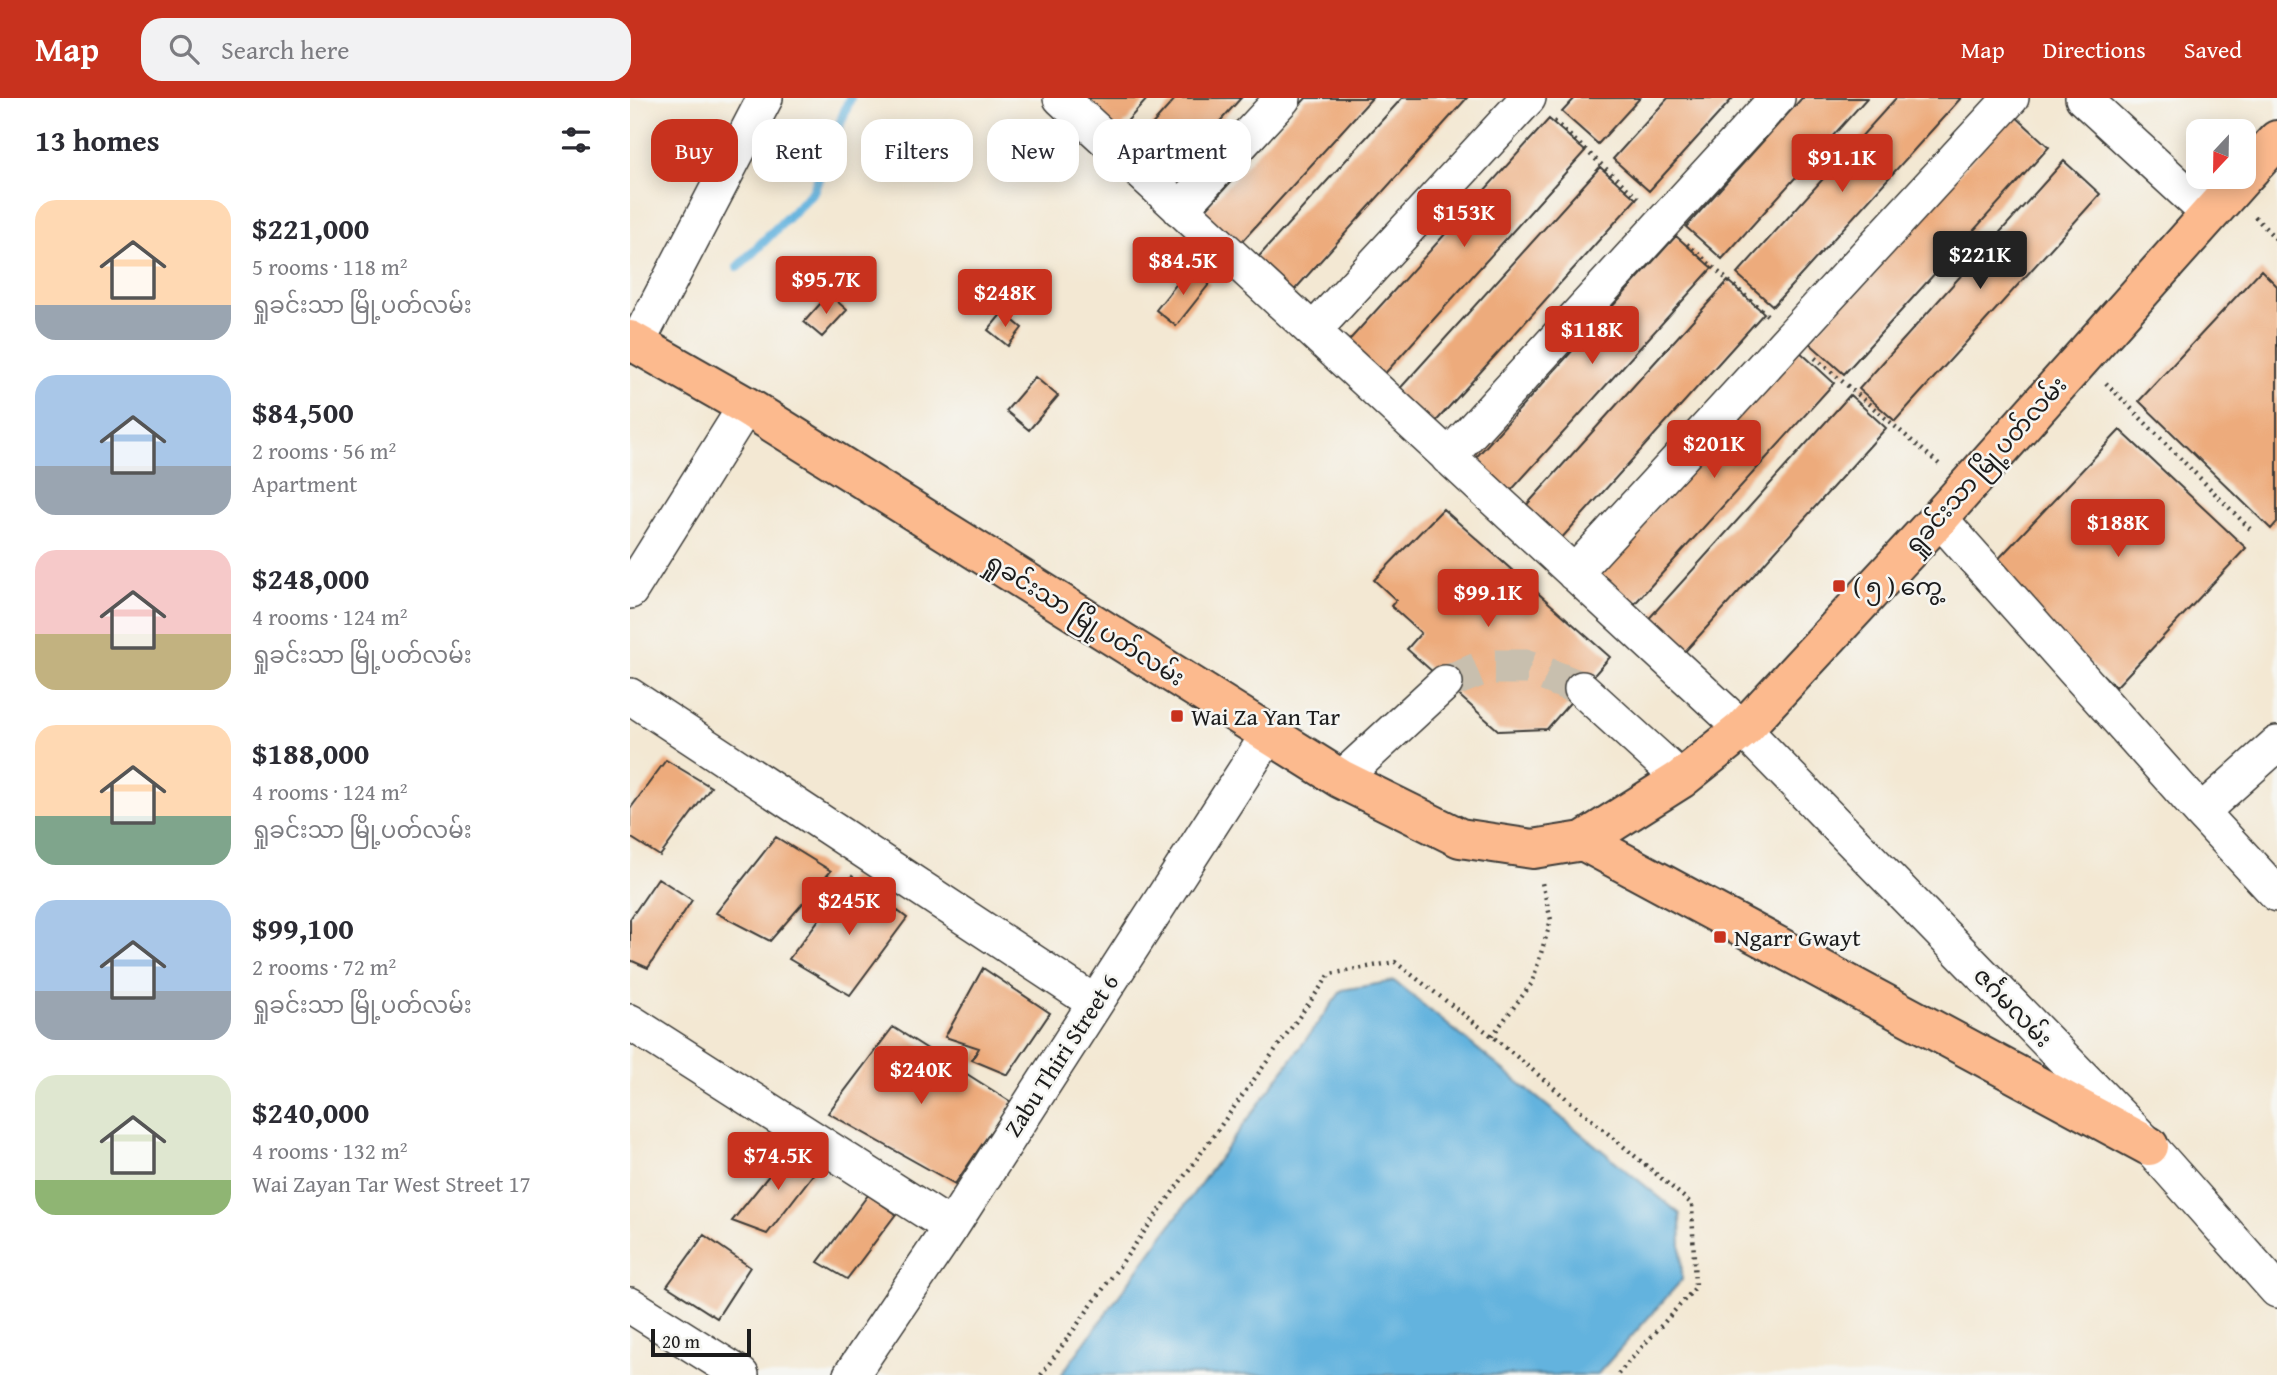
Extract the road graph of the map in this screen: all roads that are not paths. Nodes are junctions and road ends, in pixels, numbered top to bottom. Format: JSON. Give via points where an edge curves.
{"nodes":[{"id":1,"x":765,"y":98,"type":"edge"},
{"id":2,"x":1061,"y":98,"type":"edge"},
{"id":3,"x":1283,"y":98,"type":"edge"},
{"id":4,"x":1777,"y":98,"type":"edge"},
{"id":5,"x":2011,"y":98,"type":"edge"},
{"id":6,"x":2083,"y":98,"type":"edge"},
{"id":7,"x":1538,"y":107,"type":"edge"},
{"id":8,"x":2277,"y":140,"type":"edge"},
{"id":9,"x":2256,"y":162,"type":"edge"},
{"id":10,"x":2231,"y":189,"type":"edge"},
{"id":11,"x":1180,"y":209,"type":"junction"},
{"id":12,"x":2209,"y":214,"type":"junction"},
{"id":13,"x":1313,"y":331,"type":"junction"},
{"id":14,"x":633,"y":341,"type":"edge"},
{"id":15,"x":746,"y":406,"type":"junction"},
{"id":16,"x":1448,"y":457,"type":"junction"},
{"id":17,"x":1938,"y":518,"type":"junction"},
{"id":18,"x":1574,"y":573,"type":"junction"},
{"id":19,"x":630,"y":591,"type":"edge"},
{"id":20,"x":1445,"y":684,"type":"tunnel mouth"},
{"id":21,"x":1582,"y":689,"type":"tunnel mouth"},
{"id":22,"x":630,"y":696,"type":"edge"},
{"id":23,"x":1743,"y":729,"type":"junction"},
{"id":24,"x":1269,"y":734,"type":"junction"},
{"id":25,"x":2277,"y":744,"type":"edge"},
{"id":26,"x":1341,"y":779,"type":"junction"},
{"id":27,"x":1681,"y":779,"type":"junction"},
{"id":28,"x":2201,"y":813,"type":"junction"},
{"id":29,"x":1583,"y":841,"type":"junction"},
{"id":30,"x":2277,"y":894,"type":"edge"},
{"id":31,"x":1095,"y":1003,"type":"junction"},
{"id":32,"x":630,"y":1022,"type":"edge"},
{"id":33,"x":2148,"y":1146,"type":"junction"},
{"id":34,"x":951,"y":1227,"type":"junction"},
{"id":35,"x":2277,"y":1290,"type":"edge"},
{"id":36,"x":630,"y":1305,"type":"edge"},
{"id":37,"x":741,"y":1375,"type":"edge"},
{"id":38,"x":851,"y":1375,"type":"edge"}],
"edges":[{"from":1,"to":14,"type":"street"},
{"from":2,"to":11,"type":"street","name":"ဇင်္ဂမလမ်း"},
{"from":3,"to":11,"type":"street"},
{"from":4,"to":16,"type":"street"},
{"from":5,"to":18,"type":"street"},
{"from":6,"to":12,"type":"street"},
{"from":7,"to":13,"type":"street"},
{"from":8,"to":9,"type":"main road","name":"ရှုခင်းသာ မြို့ပတ်လမ်း"},
{"from":10,"to":12,"type":"main road","name":"ရှုခင်းသာ မြို့ပတ်လမ်း"},
{"from":11,"to":13,"type":"street","name":"ဇင်္ဂမလမ်း"},
{"from":12,"to":17,"type":"main road","name":"ရှုခင်းသာ မြို့ပတ်လမ်း"},
{"from":13,"to":16,"type":"street","name":"ဇင်္ဂမလမ်း"},
{"from":14,"to":15,"type":"main road","name":"ရှုခင်းသာ မြို့ပတ်လမ်း"},
{"from":15,"to":19,"type":"street"},
{"from":15,"to":24,"type":"main road","name":"ရှုခင်းသာ မြို့ပတ်လမ်း"},
{"from":16,"to":18,"type":"street","name":"ဇင်္ဂမလမ်း"},
{"from":17,"to":23,"type":"main road","name":"ရှုခင်းသာ မြို့ပတ်လမ်း"},
{"from":17,"to":28,"type":"street"},
{"from":18,"to":23,"type":"street","name":"ဇင်္ဂမလမ်း"},
{"from":20,"to":26,"type":"street"},
{"from":21,"to":27,"type":"street"},
{"from":22,"to":31,"type":"street"},
{"from":23,"to":27,"type":"main road","name":"ရှုခင်းသာ မြို့ပတ်လမ်း"},
{"from":23,"to":33,"type":"street","name":"ဇင်္ဂမလမ်း"},
{"from":24,"to":26,"type":"main road","name":"ရှုခင်းသာ မြို့ပတ်လမ်း"},
{"from":24,"to":31,"type":"street","name":"Zabu Thiri Street 6"},
{"from":25,"to":28,"type":"street"},
{"from":26,"to":29,"type":"main road","name":"ရှုခင်းသာ မြို့ပတ်လမ်း","via":[[1460,838],[1533,849]]},
{"from":27,"to":29,"type":"main road","name":"ရှုခင်းသာ မြို့ပတ်လမ်း"},
{"from":28,"to":30,"type":"street"},
{"from":29,"to":33,"type":"main road"},
{"from":31,"to":34,"type":"street","name":"Zabu Thiri Street 6"},
{"from":32,"to":34,"type":"street"},
{"from":33,"to":35,"type":"street","name":"ဇင်္ဂမလမ်း"},
{"from":34,"to":38,"type":"street","name":"Zabu Thiri Street 6"},
{"from":36,"to":37,"type":"street"}]}
